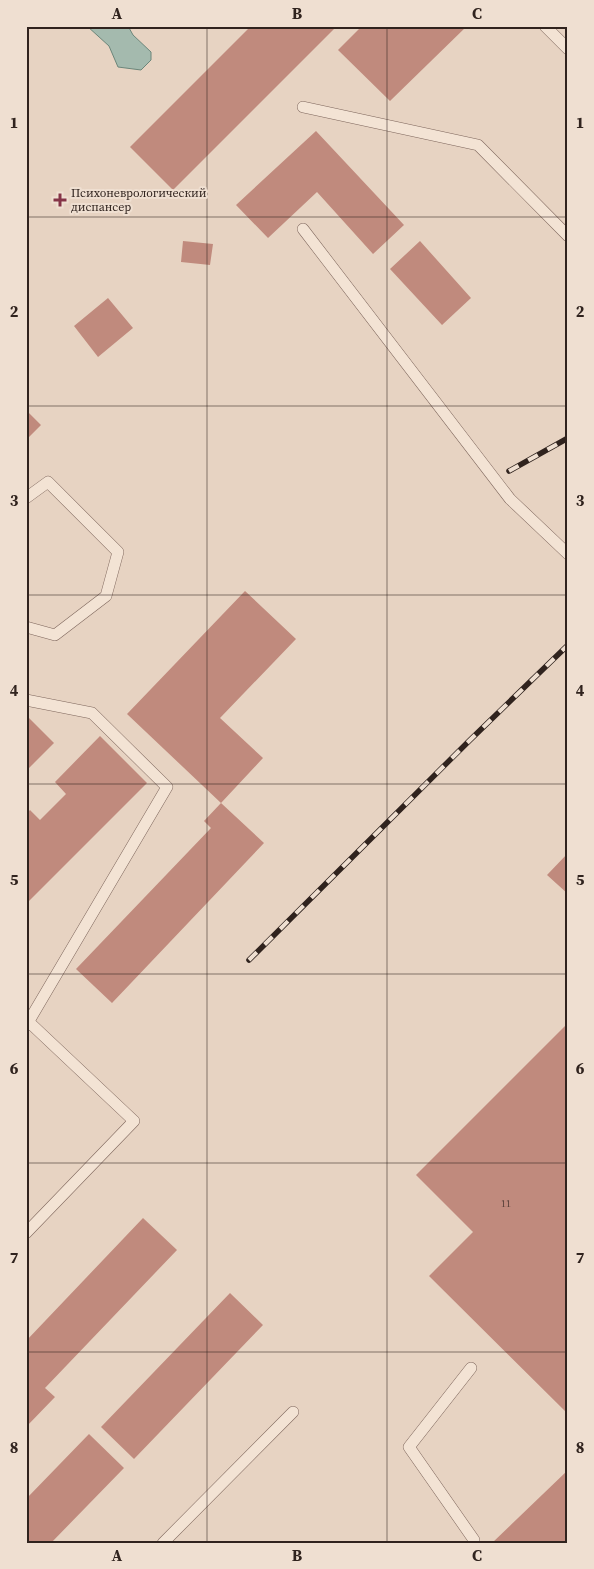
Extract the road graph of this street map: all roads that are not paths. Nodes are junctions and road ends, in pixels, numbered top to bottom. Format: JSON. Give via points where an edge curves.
{"nodes":[{"id":1,"x":545,"y":26,"type":"edge"},
{"id":2,"x":568,"y":49,"type":"edge"},
{"id":3,"x":303,"y":107,"type":"dead end"},
{"id":4,"x":303,"y":229,"type":"dead end"},
{"id":5,"x":568,"y":236,"type":"edge"},
{"id":6,"x":26,"y":498,"type":"edge"},
{"id":7,"x":568,"y":554,"type":"edge"},
{"id":8,"x":26,"y":627,"type":"edge"},
{"id":9,"x":26,"y":700,"type":"edge"},
{"id":10,"x":28,"y":1025,"type":"edge"},
{"id":11,"x":26,"y":1233,"type":"edge"},
{"id":12,"x":471,"y":1368,"type":"dead end"},
{"id":13,"x":293,"y":1412,"type":"dead end"},
{"id":14,"x":163,"y":1543,"type":"edge"},
{"id":15,"x":474,"y":1543,"type":"edge"}],
"edges":[{"from":1,"to":2,"type":"lane"},
{"from":3,"to":5,"type":"lane","via":[[478,145]]},
{"from":4,"to":7,"type":"lane","via":[[510,499]]},
{"from":6,"to":8,"type":"lane","via":[[48,482],[118,552],[106,596],[56,634]]},
{"from":9,"to":10,"type":"lane","via":[[92,713],[167,787]]},
{"from":10,"to":11,"type":"lane","via":[[134,1121]]},
{"from":12,"to":15,"type":"lane","via":[[409,1447]]},
{"from":13,"to":14,"type":"lane"}]}
